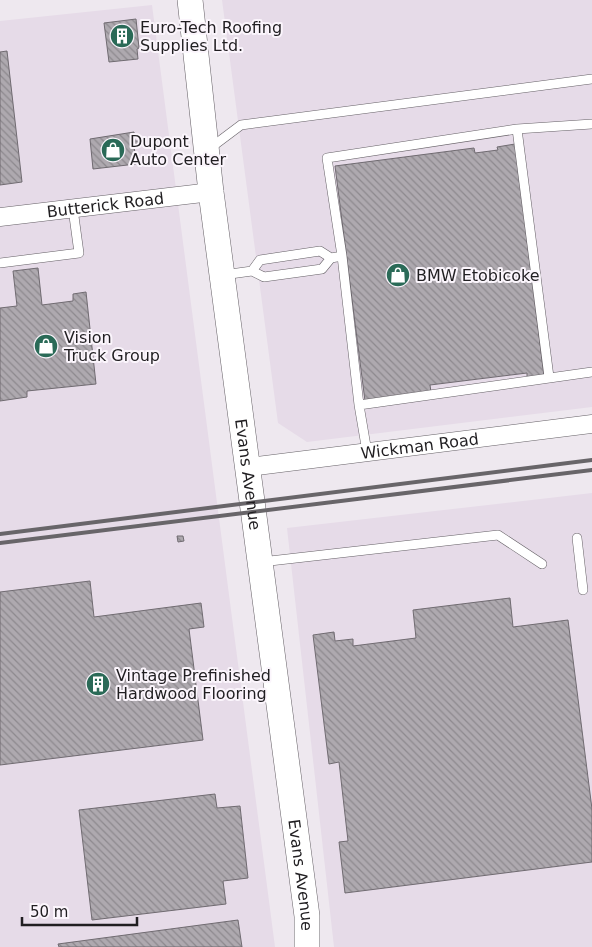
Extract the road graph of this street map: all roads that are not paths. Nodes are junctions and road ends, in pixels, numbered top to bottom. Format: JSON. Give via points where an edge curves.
{"nodes":[{"id":1,"x":190,"y":0,"type":"edge"},
{"id":2,"x":592,"y":79,"type":"edge"},
{"id":3,"x":592,"y":124,"type":"edge"},
{"id":4,"x":517,"y":129,"type":"junction"},
{"id":5,"x":207,"y":150,"type":"junction"},
{"id":6,"x":211,"y":192,"type":"junction"},
{"id":7,"x":73,"y":209,"type":"junction"},
{"id":8,"x":0,"y":217,"type":"edge"},
{"id":9,"x":342,"y":256,"type":"junction"},
{"id":10,"x":331,"y":258,"type":"junction"},
{"id":11,"x":0,"y":262,"type":"edge"},
{"id":12,"x":252,"y":271,"type":"junction"},
{"id":13,"x":223,"y":275,"type":"junction"},
{"id":14,"x":592,"y":372,"type":"edge"},
{"id":15,"x":549,"y":377,"type":"junction"},
{"id":16,"x":359,"y":405,"type":"junction"},
{"id":17,"x":592,"y":424,"type":"edge"},
{"id":18,"x":367,"y":452,"type":"junction"},
{"id":19,"x":249,"y":466,"type":"junction"},
{"id":20,"x":577,"y":538,"type":"dead end"},
{"id":21,"x":259,"y":562,"type":"junction"},
{"id":22,"x":542,"y":564,"type":"dead end"},
{"id":23,"x":583,"y":590,"type":"dead end"},
{"id":24,"x":307,"y":947,"type":"edge"}],
"edges":[{"from":1,"to":5,"type":"main road","name":"Evans Avenue"},
{"from":2,"to":5,"type":"lane","via":[[241,125]]},
{"from":3,"to":4,"type":"lane"},
{"from":4,"to":9,"type":"lane","via":[[327,158]]},
{"from":4,"to":15,"type":"lane"},
{"from":5,"to":6,"type":"main road","name":"Evans Avenue"},
{"from":6,"to":7,"type":"street","name":"Butterick Road"},
{"from":6,"to":13,"type":"main road","name":"Evans Avenue"},
{"from":7,"to":8,"type":"street","name":"Butterick Road"},
{"from":7,"to":11,"type":"lane","via":[[79,253]]},
{"from":9,"to":10,"type":"lane"},
{"from":9,"to":16,"type":"lane"},
{"from":10,"to":12,"type":"lane","via":[[322,269],[264,277]]},
{"from":10,"to":12,"type":"lane","via":[[320,251],[260,260]]},
{"from":12,"to":13,"type":"lane"},
{"from":13,"to":19,"type":"main road","name":"Evans Avenue"},
{"from":14,"to":15,"type":"lane"},
{"from":15,"to":16,"type":"lane"},
{"from":16,"to":18,"type":"lane"},
{"from":17,"to":18,"type":"street","name":"Wickman Road"},
{"from":18,"to":19,"type":"street","name":"Wickman Road"},
{"from":19,"to":21,"type":"main road","name":"Evans Avenue"},
{"from":20,"to":23,"type":"lane"},
{"from":21,"to":22,"type":"lane","via":[[498,534]]},
{"from":21,"to":24,"type":"main road","name":"Evans Avenue","via":[[308,916]]}]}
